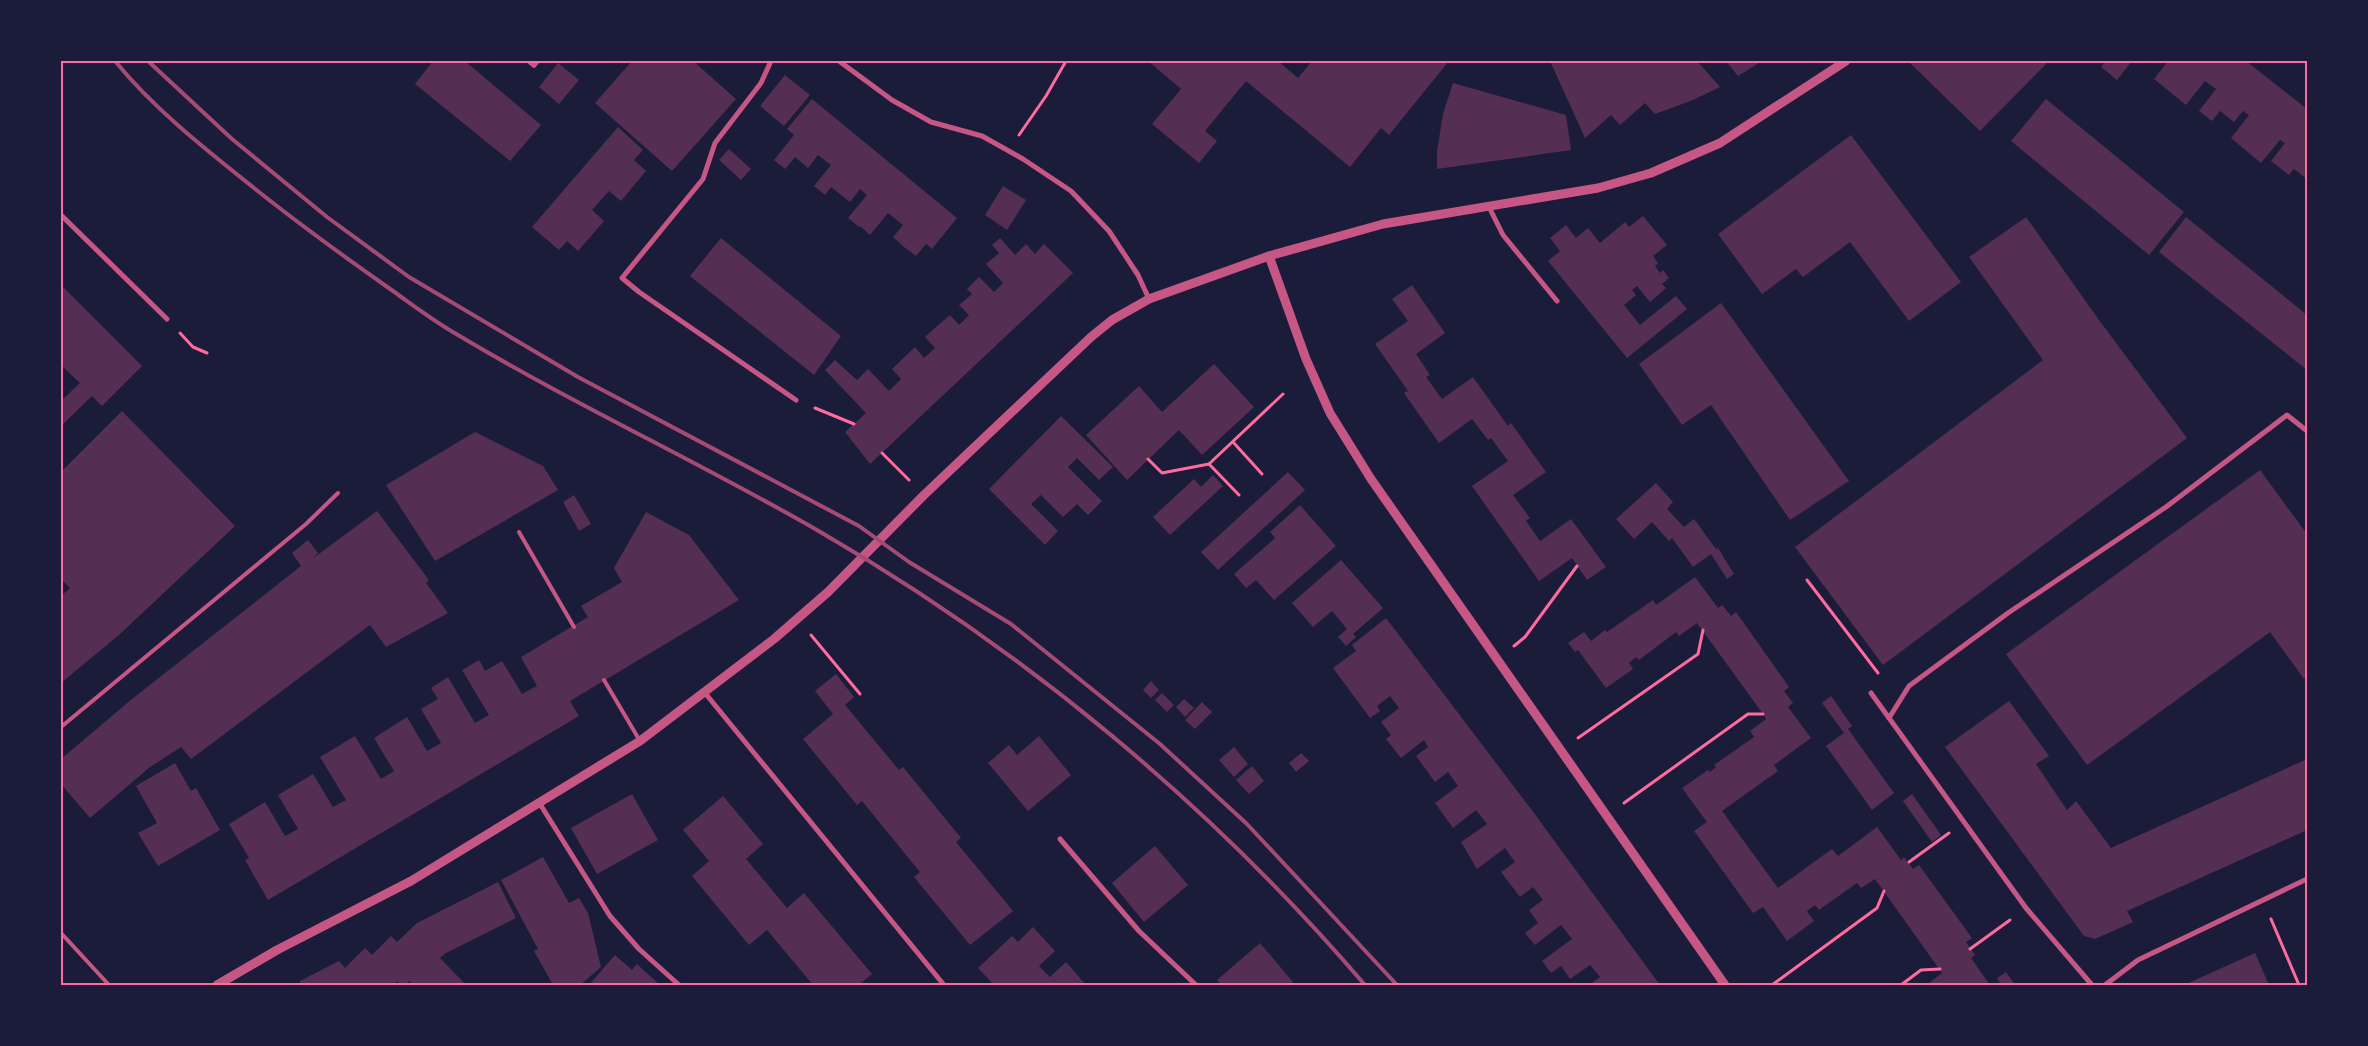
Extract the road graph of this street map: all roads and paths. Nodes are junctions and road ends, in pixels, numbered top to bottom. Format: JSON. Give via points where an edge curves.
{"nodes":[{"id":1,"x":528,"y":61,"type":"edge"},
{"id":2,"x":538,"y":61,"type":"edge"},
{"id":3,"x":771,"y":61,"type":"edge"},
{"id":4,"x":839,"y":61,"type":"edge"},
{"id":5,"x":1066,"y":61,"type":"edge"},
{"id":6,"x":1846,"y":61,"type":"edge"},
{"id":7,"x":1008,"y":151,"type":"junction"},
{"id":8,"x":1489,"y":207,"type":"junction"},
{"id":9,"x":61,"y":215,"type":"edge"},
{"id":10,"x":1269,"y":256,"type":"junction"},
{"id":11,"x":1149,"y":299,"type":"junction"},
{"id":12,"x":1557,"y":302,"type":"dead end"},
{"id":13,"x":167,"y":319,"type":"joint"},
{"id":14,"x":208,"y":353,"type":"dead end"},
{"id":15,"x":1284,"y":394,"type":"dead end"},
{"id":16,"x":796,"y":400,"type":"joint"},
{"id":17,"x":854,"y":424,"type":"dead end"},
{"id":18,"x":2307,"y":431,"type":"edge"},
{"id":19,"x":1233,"y":442,"type":"junction"},
{"id":20,"x":882,"y":453,"type":"dead end"},
{"id":21,"x":1148,"y":459,"type":"dead end"},
{"id":22,"x":1209,"y":464,"type":"junction"},
{"id":23,"x":1262,"y":474,"type":"dead end"},
{"id":24,"x":338,"y":492,"type":"dead end"},
{"id":25,"x":1239,"y":495,"type":"dead end"},
{"id":26,"x":921,"y":498,"type":"junction"},
{"id":27,"x":519,"y":532,"type":"dead end"},
{"id":28,"x":1577,"y":566,"type":"dead end"},
{"id":29,"x":1807,"y":580,"type":"dead end"},
{"id":30,"x":798,"y":619,"type":"junction"},
{"id":31,"x":574,"y":627,"type":"dead end"},
{"id":32,"x":1703,"y":630,"type":"dead end"},
{"id":33,"x":1498,"y":660,"type":"junction"},
{"id":34,"x":604,"y":680,"type":"dead end"},
{"id":35,"x":705,"y":693,"type":"junction"},
{"id":36,"x":1871,"y":693,"type":"dead end"},
{"id":37,"x":860,"y":694,"type":"dead end"},
{"id":38,"x":1899,"y":701,"type":"junction"},
{"id":39,"x":1763,"y":714,"type":"dead end"},
{"id":40,"x":1889,"y":718,"type":"junction"},
{"id":41,"x":61,"y":727,"type":"edge"},
{"id":42,"x":640,"y":742,"type":"junction"},
{"id":43,"x":1561,"y":750,"type":"junction"},
{"id":44,"x":540,"y":804,"type":"junction"},
{"id":45,"x":1607,"y":816,"type":"junction"},
{"id":46,"x":1964,"y":822,"type":"junction"},
{"id":47,"x":1060,"y":839,"type":"dead end"},
{"id":48,"x":1909,"y":862,"type":"dead end"},
{"id":49,"x":2307,"y":879,"type":"edge"},
{"id":50,"x":1884,"y":891,"type":"dead end"},
{"id":51,"x":2262,"y":901,"type":"junction"},
{"id":52,"x":2026,"y":908,"type":"junction"},
{"id":53,"x":61,"y":933,"type":"edge"},
{"id":54,"x":1970,"y":949,"type":"dead end"},
{"id":55,"x":1940,"y":969,"type":"dead end"},
{"id":56,"x":229,"y":982,"type":"edge"},
{"id":57,"x":109,"y":985,"type":"edge"},
{"id":58,"x":217,"y":985,"type":"edge"},
{"id":59,"x":679,"y":985,"type":"edge"},
{"id":60,"x":944,"y":985,"type":"edge"},
{"id":61,"x":1196,"y":985,"type":"edge"},
{"id":62,"x":1725,"y":985,"type":"edge"},
{"id":63,"x":1772,"y":985,"type":"edge"},
{"id":64,"x":1901,"y":985,"type":"edge"},
{"id":65,"x":2092,"y":985,"type":"edge"},
{"id":66,"x":2105,"y":985,"type":"edge"},
{"id":67,"x":2299,"y":985,"type":"edge"}],
"edges":[{"from":1,"to":2,"type":"lane","via":[[534,66]]},
{"from":3,"to":16,"type":"street","via":[[761,83],[715,143],[703,179],[622,278]]},
{"from":4,"to":7,"type":"street","via":[[892,100],[931,122],[982,136]]},
{"from":5,"to":7,"type":"path"},
{"from":6,"to":8,"type":"street","via":[[1720,143],[1651,173],[1598,188]]},
{"from":7,"to":11,"type":"street","via":[[1071,191],[1108,231],[1138,275]]},
{"from":8,"to":10,"type":"street","via":[[1383,224]]},
{"from":8,"to":12,"type":"street","via":[[1503,235]]},
{"from":9,"to":13,"type":"street"},
{"from":10,"to":11,"type":"street"},
{"from":10,"to":33,"type":"street","via":[[1306,359],[1330,413],[1371,479]]},
{"from":11,"to":26,"type":"street","via":[[1091,336]]},
{"from":13,"to":14,"type":"path","via":[[193,346]]},
{"from":15,"to":19,"type":"path"},
{"from":16,"to":17,"type":"path"},
{"from":18,"to":38,"type":"street","via":[[2287,415],[2166,507],[2008,613],[1909,686]]},
{"from":19,"to":22,"type":"path"},
{"from":19,"to":23,"type":"path"},
{"from":20,"to":26,"type":"path"},
{"from":21,"to":22,"type":"path","via":[[1162,473]]},
{"from":22,"to":25,"type":"path"},
{"from":24,"to":41,"type":"lane","via":[[306,524]]},
{"from":26,"to":30,"type":"street"},
{"from":27,"to":31,"type":"lane"},
{"from":28,"to":33,"type":"path","via":[[1525,637]]},
{"from":29,"to":38,"type":"path"},
{"from":30,"to":35,"type":"street"},
{"from":30,"to":37,"type":"path"},
{"from":32,"to":43,"type":"path","via":[[1698,654]]},
{"from":33,"to":43,"type":"street"},
{"from":34,"to":42,"type":"lane"},
{"from":35,"to":42,"type":"street"},
{"from":35,"to":60,"type":"street"},
{"from":36,"to":40,"type":"street"},
{"from":38,"to":40,"type":"street"},
{"from":39,"to":45,"type":"path","via":[[1748,714]]},
{"from":40,"to":46,"type":"street"},
{"from":42,"to":44,"type":"street"},
{"from":43,"to":45,"type":"street"},
{"from":44,"to":56,"type":"street","via":[[411,881],[277,950]]},
{"from":44,"to":59,"type":"street","via":[[610,916],[639,949]]},
{"from":45,"to":62,"type":"street"},
{"from":46,"to":48,"type":"path"},
{"from":46,"to":52,"type":"street"},
{"from":47,"to":61,"type":"street","via":[[1139,931]]},
{"from":49,"to":51,"type":"street"},
{"from":50,"to":63,"type":"path","via":[[1877,908]]},
{"from":51,"to":66,"type":"street","via":[[2138,960]]},
{"from":51,"to":67,"type":"path"},
{"from":52,"to":54,"type":"path"},
{"from":52,"to":65,"type":"street"},
{"from":53,"to":57,"type":"lane"},
{"from":55,"to":64,"type":"path","via":[[1921,970]]},
{"from":56,"to":58,"type":"street"}]}
